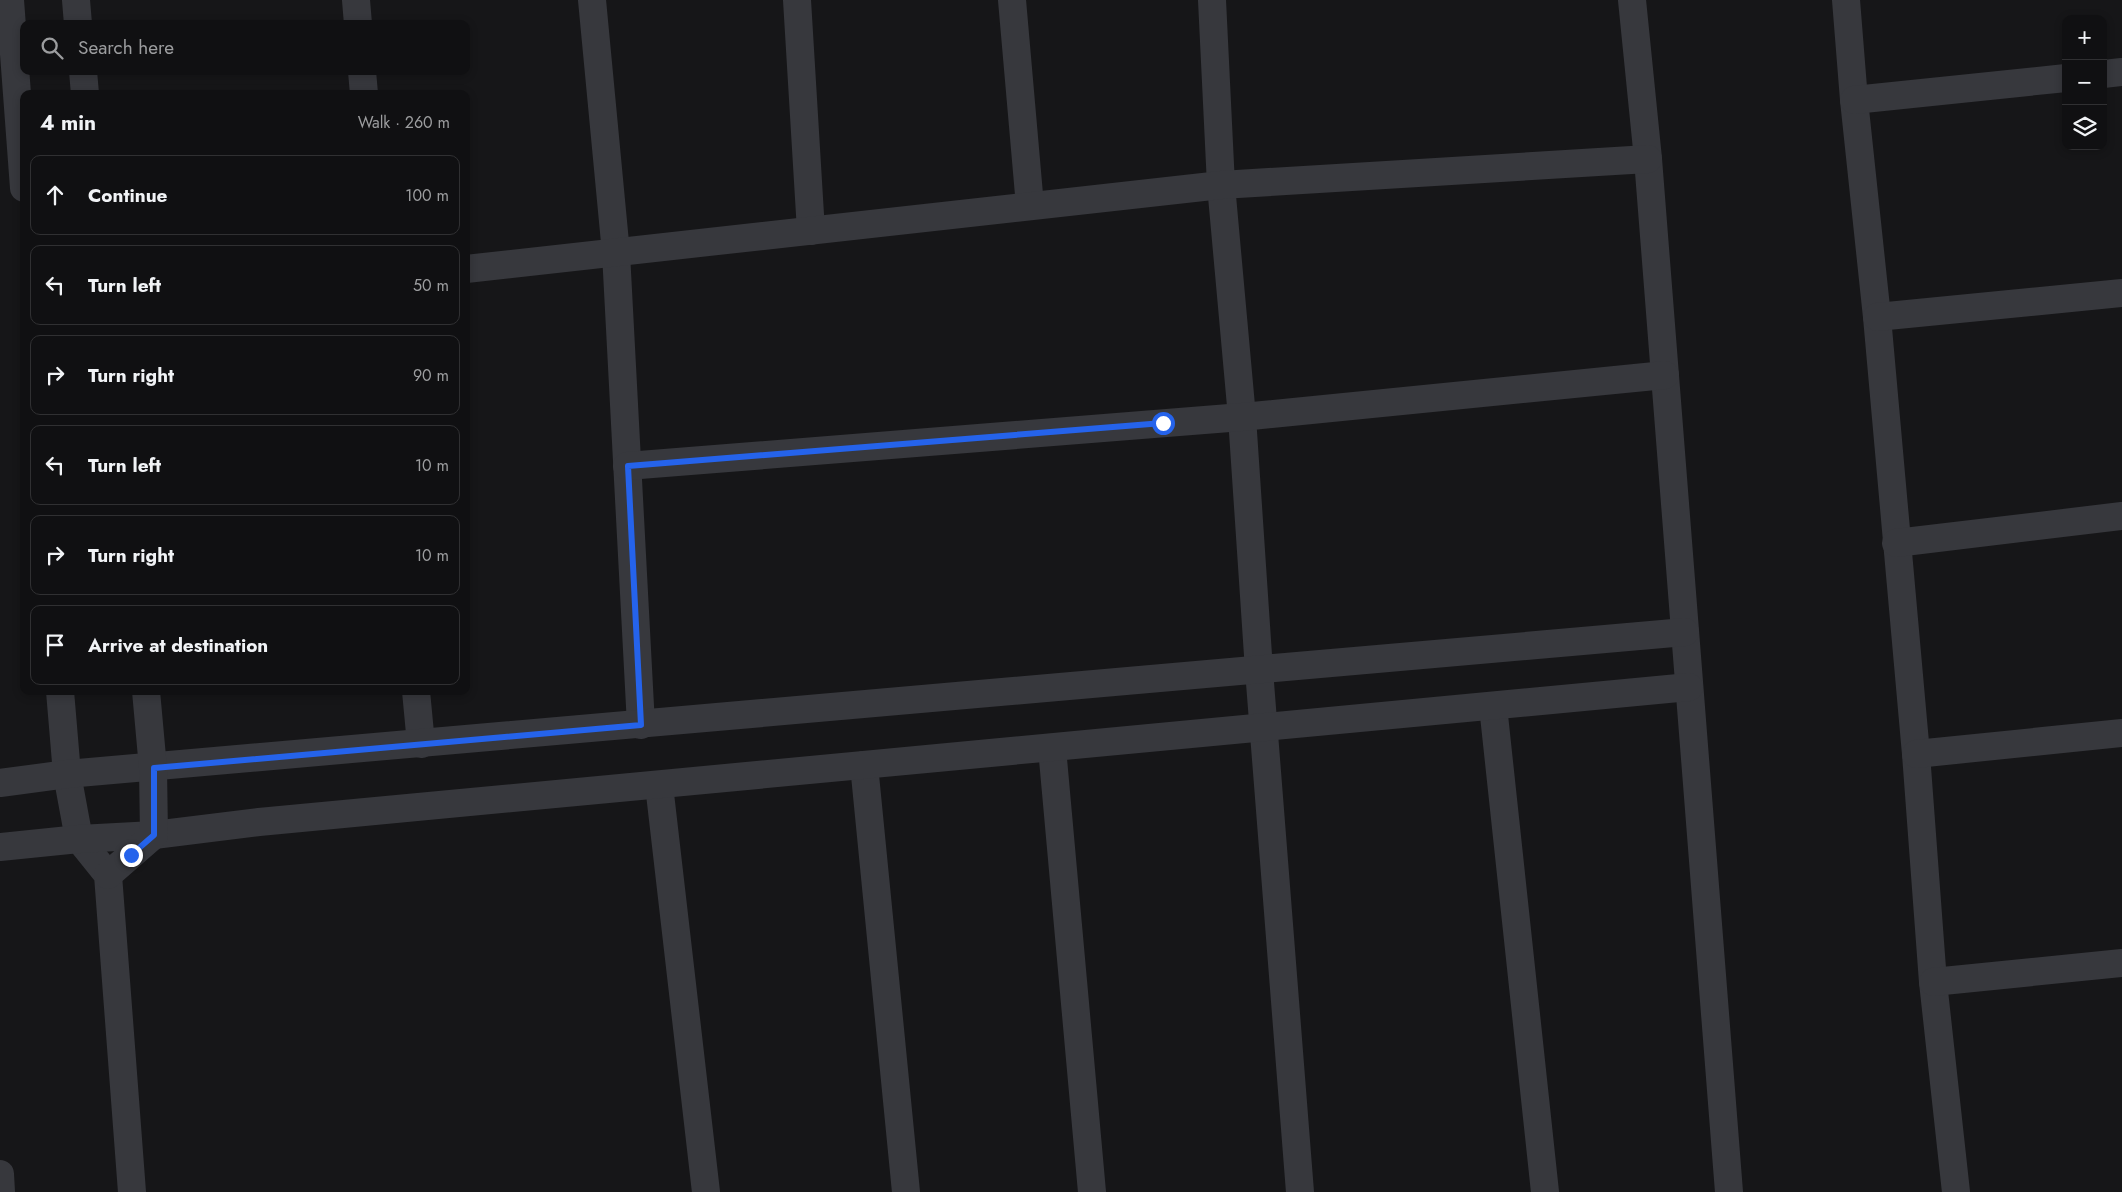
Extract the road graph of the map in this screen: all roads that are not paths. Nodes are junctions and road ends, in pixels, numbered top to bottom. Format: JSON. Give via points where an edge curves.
{"nodes":[{"id":1,"x":10,"y":0,"type":"edge"},
{"id":2,"x":76,"y":0,"type":"edge"},
{"id":3,"x":356,"y":0,"type":"edge"},
{"id":4,"x":592,"y":0,"type":"edge"},
{"id":5,"x":797,"y":0,"type":"edge"},
{"id":6,"x":1012,"y":0,"type":"edge"},
{"id":7,"x":1212,"y":0,"type":"edge"},
{"id":8,"x":1632,"y":0,"type":"edge"},
{"id":9,"x":1846,"y":0,"type":"edge"},
{"id":10,"x":78,"y":20,"type":"edge"},
{"id":11,"x":358,"y":20,"type":"edge"},
{"id":12,"x":2122,"y":72,"type":"edge"},
{"id":13,"x":2107,"y":74,"type":"edge"},
{"id":14,"x":83,"y":75,"type":"edge"},
{"id":15,"x":362,"y":75,"type":"edge"},
{"id":16,"x":2062,"y":78,"type":"edge"},
{"id":17,"x":85,"y":90,"type":"edge"},
{"id":18,"x":364,"y":90,"type":"edge"},
{"id":19,"x":1854,"y":100,"type":"junction"},
{"id":20,"x":20,"y":134,"type":"edge"},
{"id":21,"x":1648,"y":159,"type":"junction"},
{"id":22,"x":1221,"y":185,"type":"junction"},
{"id":23,"x":1030,"y":206,"type":"junction"},
{"id":24,"x":811,"y":230,"type":"junction"},
{"id":25,"x":616,"y":253,"type":"junction"},
{"id":26,"x":470,"y":269,"type":"edge"},
{"id":27,"x":2122,"y":294,"type":"edge"},
{"id":28,"x":1877,"y":317,"type":"junction"},
{"id":29,"x":1665,"y":376,"type":"junction"},
{"id":30,"x":1242,"y":417,"type":"junction"},
{"id":31,"x":628,"y":466,"type":"junction"},
{"id":32,"x":2122,"y":516,"type":"edge"},
{"id":33,"x":1896,"y":543,"type":"junction"},
{"id":34,"x":1685,"y":632,"type":"junction"},
{"id":35,"x":1259,"y":670,"type":"junction"},
{"id":36,"x":1689,"y":687,"type":"junction"},
{"id":37,"x":60,"y":695,"type":"edge"},
{"id":38,"x":146,"y":695,"type":"edge"},
{"id":39,"x":416,"y":695,"type":"edge"},
{"id":40,"x":1493,"y":706,"type":"junction"},
{"id":41,"x":641,"y":725,"type":"junction"},
{"id":42,"x":1264,"y":728,"type":"junction"},
{"id":43,"x":2122,"y":733,"type":"edge"},
{"id":44,"x":421,"y":744,"type":"junction"},
{"id":45,"x":1052,"y":748,"type":"junction"},
{"id":46,"x":1916,"y":754,"type":"junction"},
{"id":47,"x":864,"y":766,"type":"junction"},
{"id":48,"x":154,"y":768,"type":"junction"},
{"id":49,"x":67,"y":774,"type":"junction"},
{"id":50,"x":0,"y":783,"type":"edge"},
{"id":51,"x":659,"y":784,"type":"junction"},
{"id":52,"x":154,"y":835,"type":"junction"},
{"id":53,"x":78,"y":839,"type":"junction"},
{"id":54,"x":0,"y":847,"type":"edge"},
{"id":55,"x":108,"y":875,"type":"junction"},
{"id":56,"x":2122,"y":963,"type":"edge"},
{"id":57,"x":1933,"y":982,"type":"junction"},
{"id":58,"x":0,"y":1174,"type":"edge"},
{"id":59,"x":1,"y":1192,"type":"edge"},
{"id":60,"x":132,"y":1192,"type":"edge"},
{"id":61,"x":706,"y":1192,"type":"edge"},
{"id":62,"x":906,"y":1192,"type":"edge"},
{"id":63,"x":1092,"y":1192,"type":"edge"},
{"id":64,"x":1300,"y":1192,"type":"edge"},
{"id":65,"x":1545,"y":1192,"type":"edge"},
{"id":66,"x":1728,"y":1192,"type":"edge"},
{"id":67,"x":1956,"y":1192,"type":"edge"}],
"edges":[{"from":1,"to":20,"type":"street"},
{"from":2,"to":10,"type":"street"},
{"from":3,"to":11,"type":"street"},
{"from":4,"to":25,"type":"street"},
{"from":5,"to":24,"type":"street"},
{"from":6,"to":23,"type":"street"},
{"from":7,"to":22,"type":"street"},
{"from":8,"to":21,"type":"street"},
{"from":9,"to":19,"type":"street"},
{"from":12,"to":13,"type":"street"},
{"from":14,"to":17,"type":"street"},
{"from":15,"to":18,"type":"street"},
{"from":16,"to":19,"type":"street"},
{"from":19,"to":28,"type":"street"},
{"from":21,"to":22,"type":"street"},
{"from":21,"to":29,"type":"street"},
{"from":22,"to":23,"type":"street"},
{"from":22,"to":30,"type":"street"},
{"from":23,"to":24,"type":"street"},
{"from":24,"to":25,"type":"street"},
{"from":25,"to":26,"type":"street"},
{"from":25,"to":31,"type":"street"},
{"from":27,"to":28,"type":"street"},
{"from":28,"to":33,"type":"street"},
{"from":29,"to":30,"type":"street"},
{"from":29,"to":34,"type":"street"},
{"from":30,"to":31,"type":"street"},
{"from":30,"to":35,"type":"street"},
{"from":31,"to":41,"type":"street"},
{"from":32,"to":33,"type":"street"},
{"from":33,"to":46,"type":"street"},
{"from":34,"to":35,"type":"street"},
{"from":34,"to":36,"type":"street"},
{"from":35,"to":41,"type":"street"},
{"from":35,"to":42,"type":"street"},
{"from":36,"to":40,"type":"street"},
{"from":36,"to":66,"type":"street"},
{"from":37,"to":49,"type":"street"},
{"from":38,"to":48,"type":"street"},
{"from":39,"to":44,"type":"street"},
{"from":40,"to":42,"type":"street"},
{"from":40,"to":65,"type":"street"},
{"from":41,"to":44,"type":"street"},
{"from":42,"to":45,"type":"street"},
{"from":42,"to":64,"type":"street"},
{"from":43,"to":46,"type":"street"},
{"from":44,"to":48,"type":"street"},
{"from":45,"to":47,"type":"street"},
{"from":45,"to":63,"type":"street"},
{"from":46,"to":57,"type":"street"},
{"from":47,"to":51,"type":"street"},
{"from":47,"to":62,"type":"street"},
{"from":48,"to":49,"type":"street"},
{"from":48,"to":52,"type":"street"},
{"from":49,"to":50,"type":"street"},
{"from":49,"to":53,"type":"street"},
{"from":51,"to":52,"type":"street"},
{"from":51,"to":61,"type":"street"},
{"from":52,"to":53,"type":"street"},
{"from":52,"to":55,"type":"street"},
{"from":53,"to":54,"type":"street"},
{"from":53,"to":55,"type":"street"},
{"from":55,"to":60,"type":"street"},
{"from":56,"to":57,"type":"street"},
{"from":57,"to":67,"type":"street"},
{"from":58,"to":59,"type":"street"}]}
